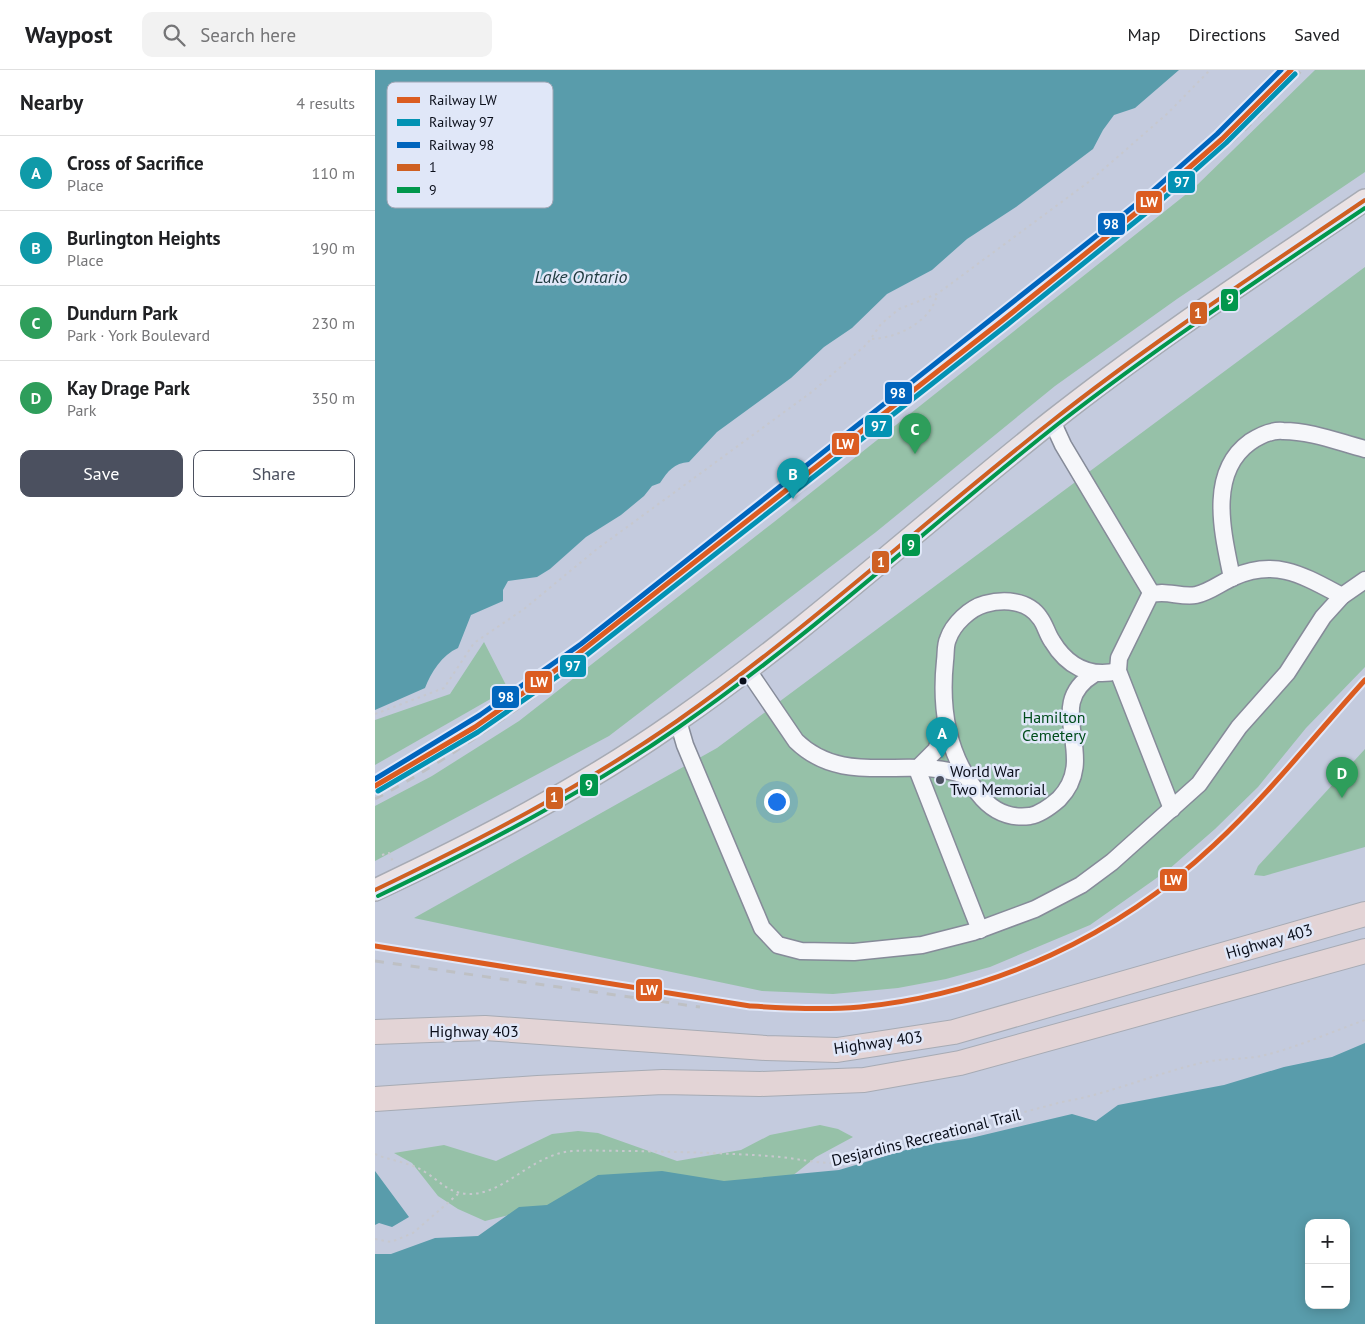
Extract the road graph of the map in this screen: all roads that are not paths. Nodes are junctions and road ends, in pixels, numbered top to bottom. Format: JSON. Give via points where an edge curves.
{"nodes":[{"id":1,"x":1365,"y":200,"type":"edge"},
{"id":2,"x":1052,"y":421,"type":"junction"},
{"id":3,"x":1365,"y":449,"type":"edge"},
{"id":4,"x":1232,"y":578,"type":"junction"},
{"id":5,"x":1365,"y":580,"type":"edge"},
{"id":6,"x":1152,"y":594,"type":"junction"},
{"id":7,"x":1342,"y":596,"type":"junction"},
{"id":8,"x":747,"y":669,"type":"junction"},
{"id":9,"x":1118,"y":671,"type":"junction"},
{"id":10,"x":1094,"y":674,"type":"junction"},
{"id":11,"x":946,"y":720,"type":"junction"},
{"id":12,"x":677,"y":721,"type":"junction"},
{"id":13,"x":917,"y":769,"type":"junction"},
{"id":14,"x":963,"y":776,"type":"junction"},
{"id":15,"x":1173,"y":809,"type":"junction"},
{"id":16,"x":375,"y":890,"type":"edge"},
{"id":17,"x":1365,"y":914,"type":"edge"},
{"id":18,"x":980,"y":930,"type":"junction"},
{"id":19,"x":1365,"y":951,"type":"edge"},
{"id":20,"x":375,"y":1032,"type":"edge"},
{"id":21,"x":378,"y":1098,"type":"edge"}],
"edges":[{"from":1,"to":2,"type":"main road","via":[[1130,362]]},
{"from":2,"to":6,"type":"lane"},
{"from":2,"to":8,"type":"main road"},
{"from":3,"to":4,"type":"lane","via":[[1309,433],[1281,430],[1257,437],[1241,448],[1233,458],[1223,487],[1223,530]]},
{"from":4,"to":6,"type":"lane","via":[[1194,596]]},
{"from":4,"to":7,"type":"lane","via":[[1258,568],[1284,569],[1303,575]]},
{"from":5,"to":7,"type":"lane"},
{"from":6,"to":9,"type":"lane","via":[[1119,658]]},
{"from":7,"to":15,"type":"lane","via":[[1323,617],[1287,674],[1239,727],[1199,784]]},
{"from":8,"to":12,"type":"main road"},
{"from":8,"to":13,"type":"lane","via":[[796,741],[823,761],[843,767]]},
{"from":9,"to":10,"type":"lane"},
{"from":9,"to":15,"type":"lane"},
{"from":10,"to":11,"type":"lane","via":[[1079,670],[1061,655],[1040,617],[1027,606],[1006,600],[983,604],[963,616],[947,639],[943,682]]},
{"from":10,"to":14,"type":"lane","via":[[1076,691],[1070,710],[1077,754],[1076,771],[1066,791],[1051,807],[1031,816],[1003,814],[989,805]]},
{"from":11,"to":13,"type":"lane","via":[[936,750]]},
{"from":11,"to":14,"type":"lane"},
{"from":12,"to":16,"type":"main road","via":[[551,801]]},
{"from":12,"to":18,"type":"lane","via":[[762,928],[778,945],[801,952],[854,952],[922,945]]},
{"from":13,"to":14,"type":"lane"},
{"from":13,"to":18,"type":"lane"},
{"from":15,"to":18,"type":"lane","via":[[1081,885],[1035,909]]},
{"from":17,"to":20,"type":"highway","name":"Highway 403","via":[[954,1032],[837,1050],[485,1028]]},
{"from":19,"to":21,"type":"highway","name":"Highway 403","via":[[959,1063],[865,1080],[760,1084],[663,1082]]}]}
